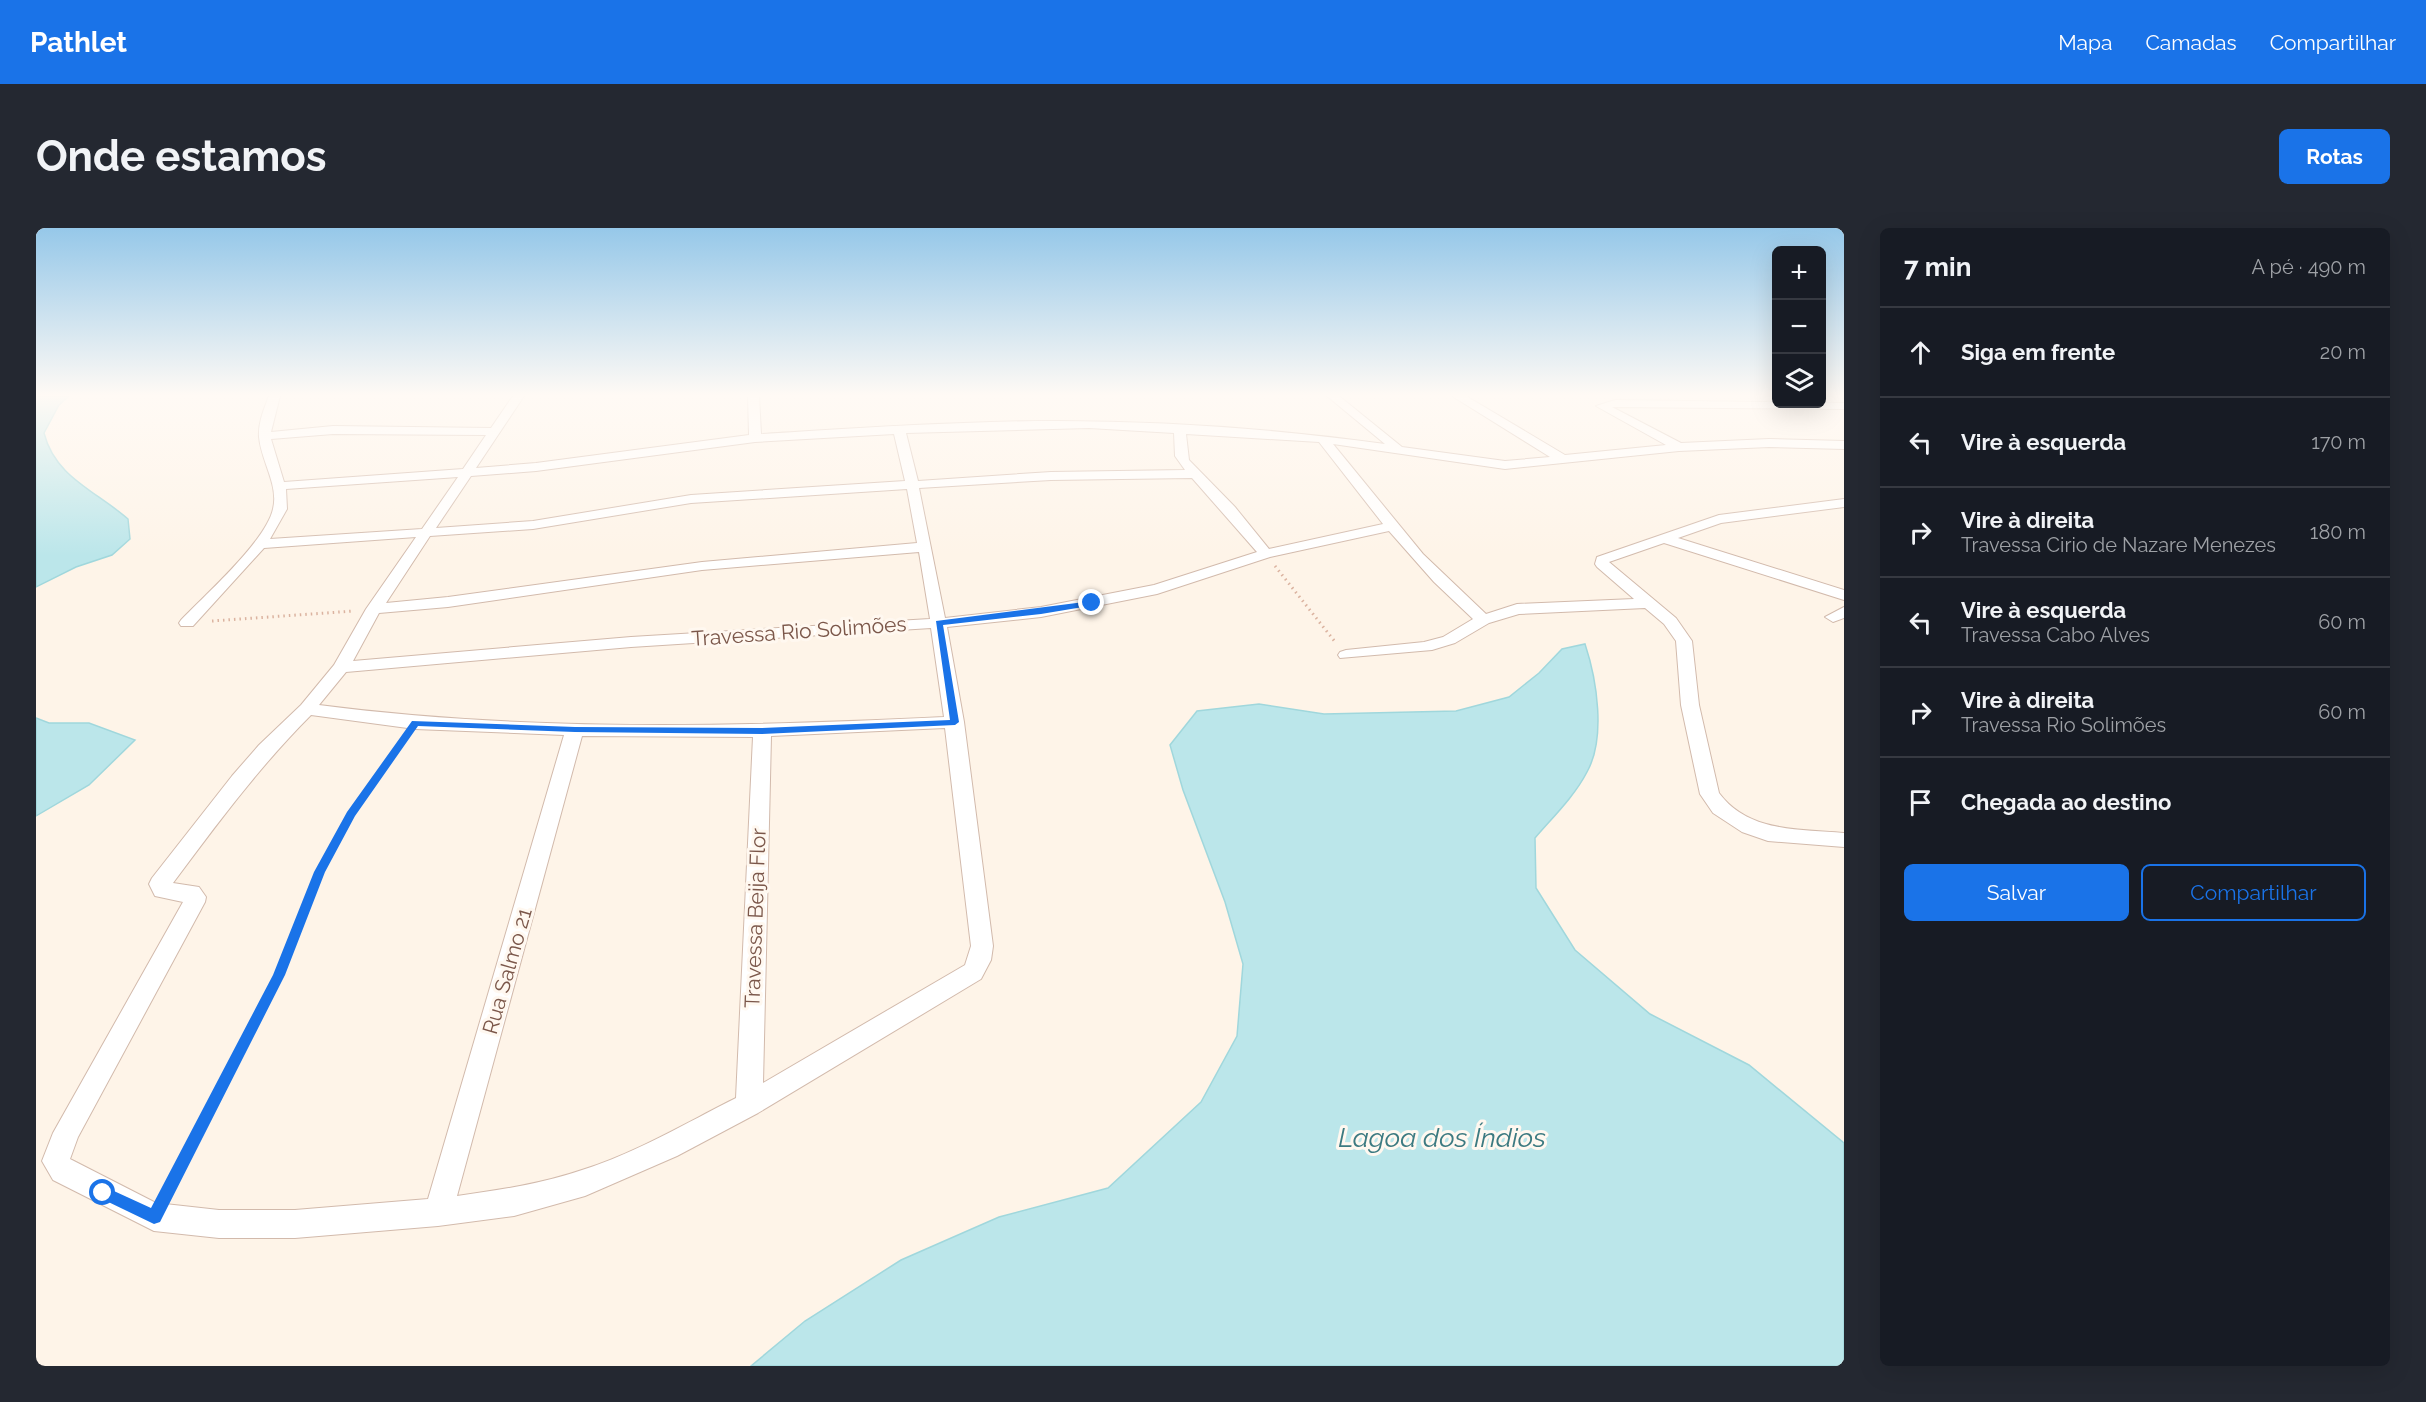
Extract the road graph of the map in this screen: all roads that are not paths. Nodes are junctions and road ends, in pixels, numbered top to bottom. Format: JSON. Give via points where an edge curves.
{"nodes":[{"id":1,"x":269,"y":449,"type":"edge"},
{"id":2,"x":484,"y":449,"type":"edge"},
{"id":3,"x":674,"y":449,"type":"edge"},
{"id":4,"x":904,"y":449,"type":"edge"},
{"id":5,"x":1181,"y":449,"type":"edge"},
{"id":6,"x":1330,"y":449,"type":"edge"},
{"id":7,"x":1398,"y":449,"type":"edge"},
{"id":8,"x":1546,"y":449,"type":"edge"},
{"id":9,"x":1660,"y":449,"type":"edge"},
{"id":10,"x":1564,"y":460,"type":"junction"},
{"id":11,"x":468,"y":473,"type":"junction"},
{"id":12,"x":1195,"y":474,"type":"junction"},
{"id":13,"x":913,"y":485,"type":"junction"},
{"id":14,"x":279,"y":486,"type":"junction"},
{"id":15,"x":1844,"y":503,"type":"edge"},
{"id":16,"x":1392,"y":526,"type":"junction"},
{"id":17,"x":426,"y":534,"type":"junction"},
{"id":18,"x":1663,"y":538,"type":"junction"},
{"id":19,"x":259,"y":544,"type":"junction"},
{"id":20,"x":927,"y":547,"type":"junction"},
{"id":21,"x":1266,"y":554,"type":"junction"},
{"id":22,"x":1844,"y":595,"type":"edge"},
{"id":23,"x":1647,"y":603,"type":"junction"},
{"id":24,"x":374,"y":609,"type":"junction"},
{"id":25,"x":1483,"y":620,"type":"junction"},
{"id":26,"x":187,"y":623,"type":"road end"},
{"id":27,"x":939,"y":623,"type":"junction"},
{"id":28,"x":1346,"y":655,"type":"road end"},
{"id":29,"x":341,"y":667,"type":"junction"},
{"id":30,"x":307,"y":709,"type":"junction"},
{"id":31,"x":955,"y":722,"type":"junction"},
{"id":32,"x":575,"y":730,"type":"junction"},
{"id":33,"x":762,"y":731,"type":"junction"},
{"id":34,"x":1844,"y":840,"type":"edge"},
{"id":35,"x":749,"y":1106,"type":"junction"},
{"id":36,"x":438,"y":1212,"type":"junction"}],
"edges":[{"from":1,"to":14,"type":"street"},
{"from":2,"to":11,"type":"street"},
{"from":3,"to":11,"type":"street"},
{"from":4,"to":13,"type":"street"},
{"from":5,"to":12,"type":"street","via":[[1181,456]]},
{"from":6,"to":16,"type":"street"},
{"from":7,"to":10,"type":"street","via":[[1488,465]]},
{"from":8,"to":10,"type":"street"},
{"from":9,"to":10,"type":"street"},
{"from":11,"to":14,"type":"street"},
{"from":11,"to":17,"type":"street"},
{"from":12,"to":13,"type":"street","via":[[1052,476]]},
{"from":12,"to":21,"type":"street"},
{"from":13,"to":17,"type":"street","via":[[691,499],[570,520]]},
{"from":13,"to":20,"type":"street"},
{"from":14,"to":19,"type":"street","via":[[280,510]]},
{"from":15,"to":18,"type":"street","via":[[1719,519]]},
{"from":16,"to":21,"type":"street","name":"Travessa Rio Solimões"},
{"from":16,"to":25,"type":"street"},
{"from":17,"to":19,"type":"street"},
{"from":17,"to":24,"type":"street"},
{"from":18,"to":22,"type":"street"},
{"from":18,"to":23,"type":"street","via":[[1602,560],[1608,571]]},
{"from":19,"to":26,"type":"street"},
{"from":20,"to":24,"type":"street","via":[[702,566],[460,601]]},
{"from":20,"to":27,"type":"street"},
{"from":21,"to":27,"type":"street","name":"Travessa Rio Solimões","via":[[1157,588],[1092,603]]},
{"from":23,"to":25,"type":"street","via":[[1540,607],[1500,613]]},
{"from":23,"to":34,"type":"street","via":[[1670,621],[1684,641],[1690,705],[1710,794],[1720,808],[1749,828],[1768,834]]},
{"from":24,"to":29,"type":"street"},
{"from":25,"to":28,"type":"street","via":[[1449,640],[1426,647]]},
{"from":27,"to":29,"type":"street","name":"Travessa Rio Solimões","via":[[642,641]]},
{"from":27,"to":31,"type":"street"},
{"from":29,"to":30,"type":"street"},
{"from":30,"to":32,"type":"street","via":[[416,723]]},
{"from":30,"to":36,"type":"street","via":[[253,765],[160,884],[163,890],[191,894],[194,902],[59,1148],[56,1161],[63,1171],[154,1217],[219,1224],[295,1224]]},
{"from":31,"to":33,"type":"street"},
{"from":31,"to":35,"type":"street","via":[[982,946],[980,960],[973,972]]},
{"from":32,"to":33,"type":"street"},
{"from":32,"to":36,"type":"street","name":"Rua Salmo 21"},
{"from":33,"to":35,"type":"street","name":"Travessa Beija Flor"},
{"from":35,"to":36,"type":"street","via":[[585,1183],[514,1202]]}]}
